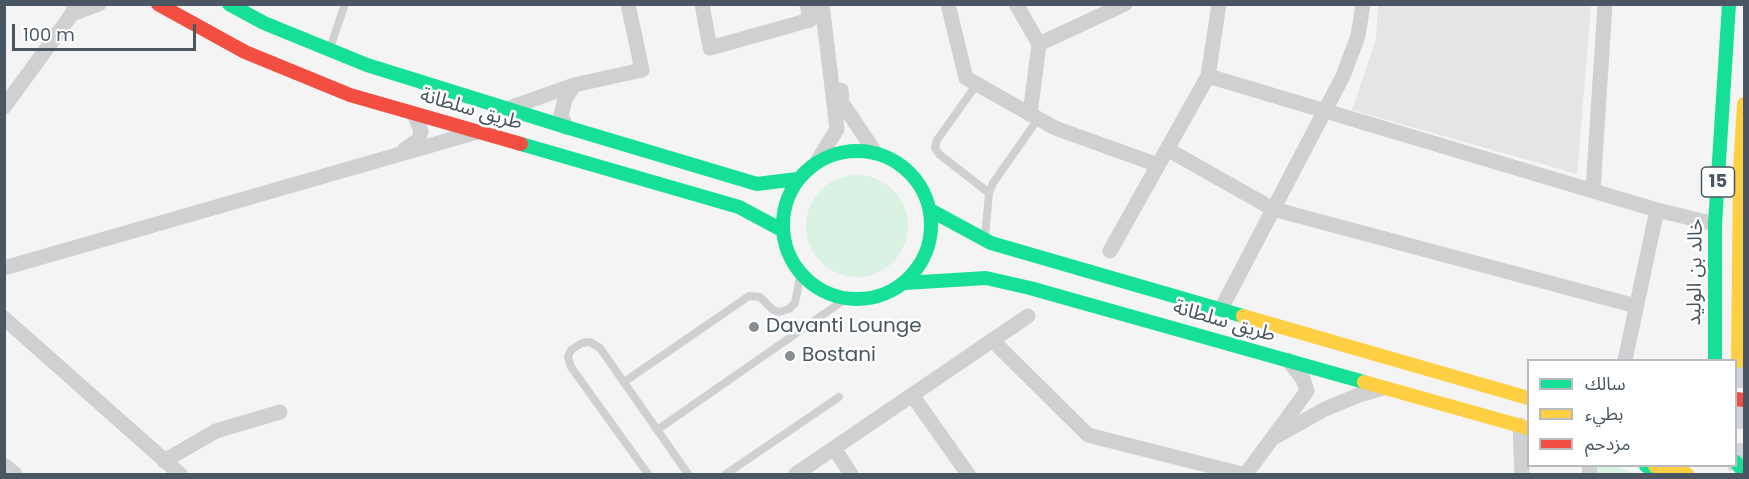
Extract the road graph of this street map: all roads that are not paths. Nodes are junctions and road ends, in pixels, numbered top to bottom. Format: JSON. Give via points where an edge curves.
{"nodes":[{"id":1,"x":99,"y":4,"type":"edge"},
{"id":2,"x":158,"y":4,"type":"edge"},
{"id":3,"x":229,"y":4,"type":"edge"},
{"id":4,"x":345,"y":4,"type":"edge"},
{"id":5,"x":628,"y":4,"type":"edge"},
{"id":6,"x":702,"y":4,"type":"edge"},
{"id":7,"x":807,"y":4,"type":"edge"},
{"id":8,"x":822,"y":4,"type":"edge"},
{"id":9,"x":831,"y":4,"type":"edge"},
{"id":10,"x":948,"y":4,"type":"edge"},
{"id":11,"x":1016,"y":4,"type":"edge"},
{"id":12,"x":1125,"y":4,"type":"edge"},
{"id":13,"x":1219,"y":4,"type":"edge"},
{"id":14,"x":1363,"y":4,"type":"edge"},
{"id":15,"x":1605,"y":4,"type":"edge"},
{"id":16,"x":1729,"y":4,"type":"edge"},
{"id":17,"x":74,"y":10,"type":"edge"},
{"id":18,"x":1039,"y":44,"type":"junction"},
{"id":19,"x":329,"y":49,"type":"junction"},
{"id":20,"x":1208,"y":76,"type":"junction"},
{"id":21,"x":977,"y":84,"type":"junction"},
{"id":22,"x":573,"y":85,"type":"junction"},
{"id":23,"x":1744,"y":104,"type":"edge"},
{"id":24,"x":4,"y":107,"type":"edge"},
{"id":25,"x":509,"y":108,"type":"junction"},
{"id":26,"x":1325,"y":111,"type":"junction"},
{"id":27,"x":414,"y":114,"type":"junction"},
{"id":28,"x":1034,"y":116,"type":"junction"},
{"id":29,"x":566,"y":127,"type":"junction"},
{"id":30,"x":477,"y":132,"type":"junction"},
{"id":31,"x":1167,"y":149,"type":"junction"},
{"id":32,"x":875,"y":152,"type":"junction"},
{"id":33,"x":400,"y":154,"type":"junction"},
{"id":34,"x":818,"y":160,"type":"junction"},
{"id":35,"x":1158,"y":165,"type":"junction"},
{"id":36,"x":797,"y":179,"type":"junction"},
{"id":37,"x":1593,"y":190,"type":"junction"},
{"id":38,"x":989,"y":193,"type":"junction"},
{"id":39,"x":1273,"y":209,"type":"junction"},
{"id":40,"x":930,"y":210,"type":"junction"},
{"id":41,"x":1657,"y":210,"type":"junction"},
{"id":42,"x":1715,"y":224,"type":"junction"},
{"id":43,"x":782,"y":230,"type":"junction"},
{"id":44,"x":985,"y":239,"type":"junction"},
{"id":45,"x":1110,"y":251,"type":"dead end"},
{"id":46,"x":4,"y":268,"type":"edge"},
{"id":47,"x":801,"y":271,"type":"junction"},
{"id":48,"x":905,"y":283,"type":"junction"},
{"id":49,"x":847,"y":298,"type":"junction"},
{"id":50,"x":1636,"y":306,"type":"junction"},
{"id":51,"x":1221,"y":309,"type":"junction"},
{"id":52,"x":1028,"y":316,"type":"dead end"},
{"id":53,"x":4,"y":318,"type":"edge"},
{"id":54,"x":992,"y":340,"type":"junction"},
{"id":55,"x":1625,"y":359,"type":"edge"},
{"id":56,"x":1715,"y":359,"type":"edge"},
{"id":57,"x":1288,"y":360,"type":"junction"},
{"id":58,"x":1738,"y":361,"type":"dead end"},
{"id":59,"x":624,"y":382,"type":"junction"},
{"id":60,"x":1386,"y":387,"type":"junction"},
{"id":61,"x":912,"y":395,"type":"junction"},
{"id":62,"x":839,"y":397,"type":"dead end"},
{"id":63,"x":1527,"y":398,"type":"edge"},
{"id":64,"x":280,"y":412,"type":"dead end"},
{"id":65,"x":1524,"y":426,"type":"edge"},
{"id":66,"x":657,"y":430,"type":"junction"},
{"id":67,"x":1274,"y":438,"type":"junction"},
{"id":68,"x":834,"y":448,"type":"junction"},
{"id":69,"x":165,"y":461,"type":"junction"},
{"id":70,"x":4,"y":465,"type":"edge"},
{"id":71,"x":1661,"y":467,"type":"edge"},
{"id":72,"x":15,"y":474,"type":"edge"},
{"id":73,"x":180,"y":474,"type":"edge"},
{"id":74,"x":648,"y":474,"type":"edge"},
{"id":75,"x":688,"y":474,"type":"edge"},
{"id":76,"x":726,"y":474,"type":"edge"},
{"id":77,"x":796,"y":474,"type":"edge"},
{"id":78,"x":851,"y":474,"type":"edge"},
{"id":79,"x":968,"y":474,"type":"edge"},
{"id":80,"x":1244,"y":474,"type":"edge"},
{"id":81,"x":1522,"y":474,"type":"edge"},
{"id":82,"x":1687,"y":474,"type":"edge"}],
"edges":[{"from":1,"to":17,"type":"street"},
{"from":2,"to":27,"type":"main road","name":"طريق سلطانة","via":[[245,52],[350,94]]},
{"from":3,"to":19,"type":"main road","name":"طريق سلطانة"},
{"from":4,"to":19,"type":"lane"},
{"from":5,"to":22,"type":"street","via":[[642,70]]},
{"from":6,"to":7,"type":"street","via":[[710,48],[810,20]]},
{"from":8,"to":34,"type":"street","via":[[837,129]]},
{"from":9,"to":32,"type":"street","via":[[842,103]]},
{"from":10,"to":21,"type":"street","via":[[966,78]]},
{"from":11,"to":18,"type":"street"},
{"from":12,"to":18,"type":"street"},
{"from":13,"to":20,"type":"street"},
{"from":14,"to":26,"type":"street","via":[[1358,36]]},
{"from":15,"to":37,"type":"street"},
{"from":16,"to":42,"type":"main road","name":"خالد بن الوليد","number":"15"},
{"from":17,"to":24,"type":"street"},
{"from":18,"to":28,"type":"street"},
{"from":19,"to":25,"type":"main road","name":"طريق سلطانة","via":[[367,65]]},
{"from":20,"to":26,"type":"street"},
{"from":20,"to":31,"type":"street"},
{"from":21,"to":28,"type":"street"},
{"from":21,"to":38,"type":"lane","via":[[935,148]]},
{"from":22,"to":25,"type":"street"},
{"from":22,"to":29,"type":"street","via":[[561,115]]},
{"from":23,"to":58,"type":"main road"},
{"from":25,"to":29,"type":"main road","name":"طريق سلطانة"},
{"from":26,"to":37,"type":"street"},
{"from":26,"to":39,"type":"street"},
{"from":27,"to":30,"type":"main road","name":"طريق سلطانة"},
{"from":27,"to":33,"type":"street","via":[[421,130],[418,139]]},
{"from":28,"to":35,"type":"street","via":[[1055,128]]},
{"from":28,"to":38,"type":"lane"},
{"from":29,"to":36,"type":"main road","name":"طريق سلطانة","via":[[758,184]]},
{"from":30,"to":33,"type":"street"},
{"from":30,"to":43,"type":"main road","name":"طريق سلطانة","via":[[739,207]]},
{"from":31,"to":35,"type":"street"},
{"from":31,"to":39,"type":"street"},
{"from":32,"to":34,"type":"main road","via":[[846,150]]},
{"from":32,"to":40,"type":"main road","via":[[895,160],[911,173]]},
{"from":33,"to":46,"type":"street"},
{"from":34,"to":36,"type":"main road"},
{"from":35,"to":45,"type":"street"},
{"from":36,"to":43,"type":"main road","via":[[785,202]]},
{"from":37,"to":41,"type":"street"},
{"from":38,"to":44,"type":"lane"},
{"from":39,"to":50,"type":"street"},
{"from":39,"to":51,"type":"street"},
{"from":40,"to":44,"type":"main road","name":"طريق سلطانة"},
{"from":40,"to":48,"type":"main road","via":[[931,238],[922,262]]},
{"from":41,"to":42,"type":"street"},
{"from":41,"to":50,"type":"street"},
{"from":42,"to":56,"type":"main road","name":"خالد بن الوليد","number":"15"},
{"from":43,"to":47,"type":"main road","via":[[790,259]]},
{"from":44,"to":51,"type":"main road","name":"طريق سلطانة"},
{"from":47,"to":49,"type":"main road","via":[[815,287]]},
{"from":47,"to":59,"type":"lane","via":[[795,303],[789,309],[779,312],[760,297],[749,296]]},
{"from":48,"to":49,"type":"main road","via":[[882,296]]},
{"from":48,"to":57,"type":"main road","name":"طريق سلطانة","via":[[986,278]]},
{"from":49,"to":66,"type":"lane"},
{"from":50,"to":55,"type":"street"},
{"from":51,"to":63,"type":"main road","name":"طريق سلطانة"},
{"from":52,"to":54,"type":"street"},
{"from":53,"to":69,"type":"street"},
{"from":54,"to":61,"type":"street"},
{"from":54,"to":80,"type":"street","via":[[1088,435]]},
{"from":57,"to":60,"type":"main road","name":"طريق سلطانة"},
{"from":57,"to":67,"type":"street","via":[[1307,391]]},
{"from":59,"to":66,"type":"lane"},
{"from":59,"to":74,"type":"lane","via":[[600,348],[590,342],[571,350],[571,367]]},
{"from":60,"to":65,"type":"main road","name":"طريق سلطانة"},
{"from":60,"to":67,"type":"street","via":[[1325,409]]},
{"from":61,"to":68,"type":"street"},
{"from":61,"to":79,"type":"street"},
{"from":62,"to":76,"type":"lane"},
{"from":64,"to":69,"type":"street","via":[[216,431]]},
{"from":65,"to":81,"type":"street"},
{"from":66,"to":75,"type":"lane"},
{"from":67,"to":80,"type":"street"},
{"from":68,"to":77,"type":"street"},
{"from":68,"to":78,"type":"street"},
{"from":69,"to":73,"type":"street"},
{"from":70,"to":72,"type":"street"},
{"from":71,"to":82,"type":"main road"}]}
